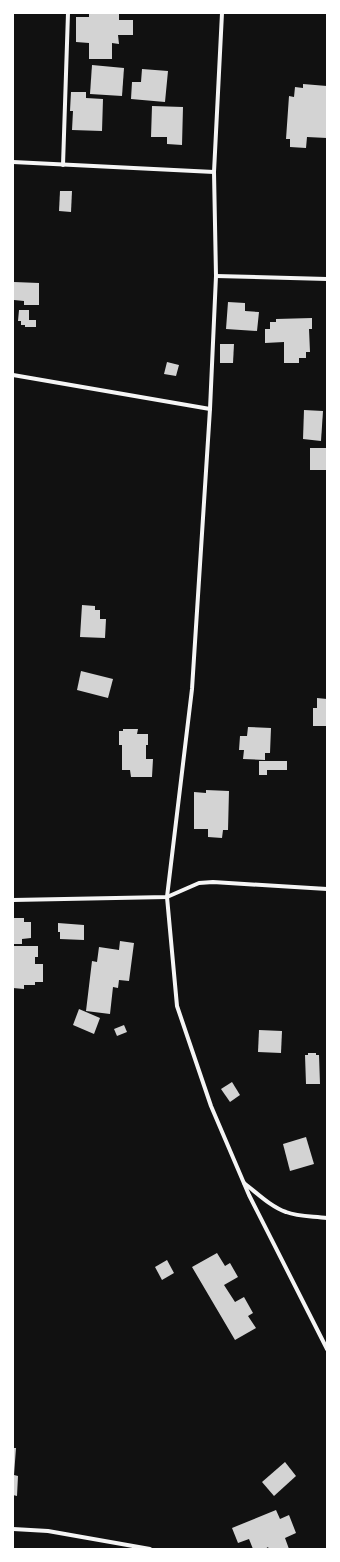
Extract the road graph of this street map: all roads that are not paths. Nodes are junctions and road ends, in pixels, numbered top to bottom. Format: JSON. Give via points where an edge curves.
{"nodes":[{"id":1,"x":68,"y":13,"type":"edge"},
{"id":2,"x":222,"y":13,"type":"edge"},
{"id":3,"x":13,"y":162,"type":"edge"},
{"id":4,"x":63,"y":166,"type":"junction"},
{"id":5,"x":214,"y":172,"type":"junction"},
{"id":6,"x":216,"y":276,"type":"junction"},
{"id":7,"x":327,"y":279,"type":"edge"},
{"id":8,"x":13,"y":375,"type":"edge"},
{"id":9,"x":210,"y":410,"type":"junction"},
{"id":10,"x":327,"y":890,"type":"edge"},
{"id":11,"x":167,"y":897,"type":"junction"},
{"id":12,"x":13,"y":900,"type":"edge"},
{"id":13,"x":244,"y":1183,"type":"junction"},
{"id":14,"x":327,"y":1218,"type":"edge"},
{"id":15,"x":327,"y":1349,"type":"edge"},
{"id":16,"x":13,"y":1528,"type":"edge"},
{"id":17,"x":150,"y":1549,"type":"edge"}],
"edges":[{"from":1,"to":4,"type":"street"},
{"from":2,"to":5,"type":"street"},
{"from":3,"to":4,"type":"street"},
{"from":4,"to":5,"type":"street"},
{"from":5,"to":6,"type":"street"},
{"from":6,"to":7,"type":"street"},
{"from":6,"to":9,"type":"street"},
{"from":8,"to":9,"type":"street"},
{"from":9,"to":11,"type":"street","via":[[192,689]]},
{"from":10,"to":11,"type":"street","via":[[213,882],[199,883]]},
{"from":11,"to":12,"type":"street"},
{"from":11,"to":13,"type":"street","via":[[177,1006],[211,1106]]},
{"from":13,"to":14,"type":"street","via":[[285,1212]]},
{"from":13,"to":15,"type":"street"},
{"from":16,"to":17,"type":"street","via":[[48,1531]]}]}
